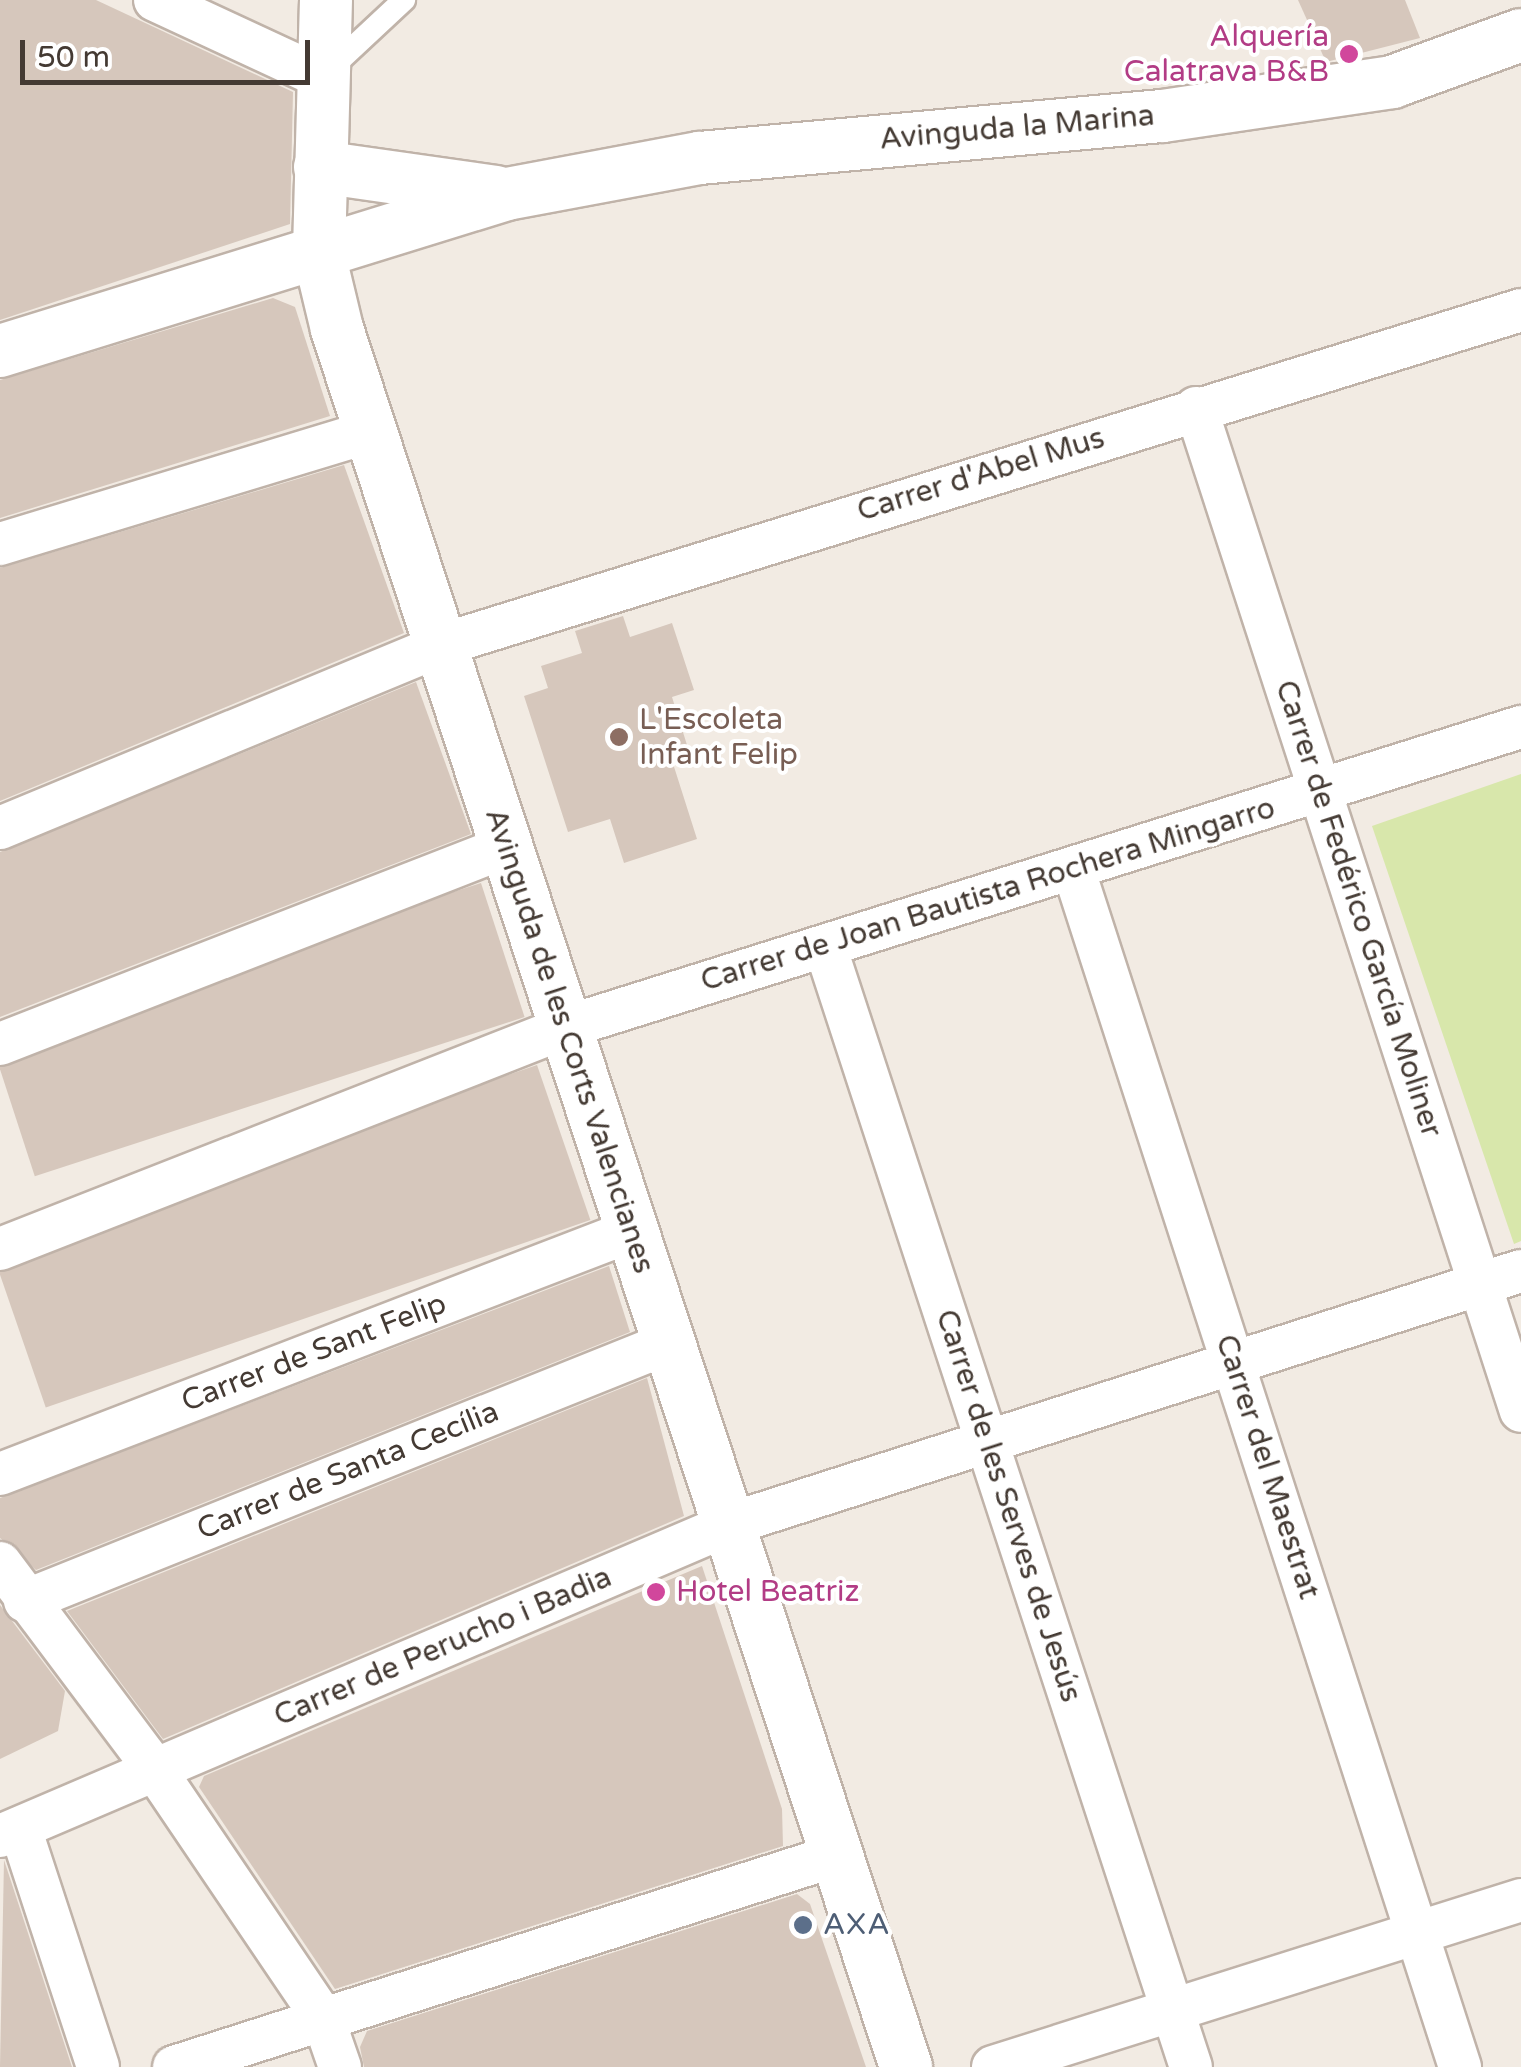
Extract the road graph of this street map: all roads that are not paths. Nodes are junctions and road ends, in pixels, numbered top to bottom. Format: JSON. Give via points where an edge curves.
{"nodes":[{"id":1,"x":155,"y":0,"type":"edge"},
{"id":2,"x":326,"y":0,"type":"edge"},
{"id":3,"x":404,"y":0,"type":"edge"},
{"id":4,"x":1521,"y":36,"type":"edge"},
{"id":5,"x":321,"y":77,"type":"junction"},
{"id":6,"x":320,"y":167,"type":"junction"},
{"id":7,"x":507,"y":194,"type":"junction"},
{"id":8,"x":320,"y":254,"type":"junction"},
{"id":9,"x":1521,"y":310,"type":"edge"},
{"id":10,"x":0,"y":351,"type":"edge"},
{"id":11,"x":1196,"y":408,"type":"junction"},
{"id":12,"x":371,"y":431,"type":"junction"},
{"id":13,"x":0,"y":544,"type":"edge"},
{"id":14,"x":442,"y":645,"type":"junction"},
{"id":15,"x":1521,"y":727,"type":"edge"},
{"id":16,"x":1320,"y":790,"type":"junction"},
{"id":17,"x":0,"y":828,"type":"edge"},
{"id":18,"x":505,"y":847,"type":"junction"},
{"id":19,"x":1073,"y":868,"type":"junction"},
{"id":20,"x":825,"y":946,"type":"junction"},
{"id":21,"x":569,"y":1026,"type":"junction"},
{"id":22,"x":0,"y":1044,"type":"edge"},
{"id":23,"x":628,"y":1232,"type":"junction"},
{"id":24,"x":0,"y":1249,"type":"edge"},
{"id":25,"x":1521,"y":1270,"type":"edge"},
{"id":26,"x":1480,"y":1284,"type":"junction"},
{"id":27,"x":671,"y":1342,"type":"junction"},
{"id":28,"x":1233,"y":1363,"type":"junction"},
{"id":29,"x":1521,"y":1410,"type":"edge"},
{"id":30,"x":987,"y":1442,"type":"junction"},
{"id":31,"x":0,"y":1474,"type":"edge"},
{"id":32,"x":730,"y":1524,"type":"junction"},
{"id":33,"x":0,"y":1562,"type":"edge"},
{"id":34,"x":25,"y":1601,"type":"junction"},
{"id":35,"x":155,"y":1770,"type":"junction"},
{"id":36,"x":10,"y":1832,"type":"edge"},
{"id":37,"x":837,"y":1855,"type":"junction"},
{"id":38,"x":1521,"y":1900,"type":"edge"},
{"id":39,"x":1417,"y":1933,"type":"junction"},
{"id":40,"x":1172,"y":2010,"type":"junction"},
{"id":41,"x":323,"y":2018,"type":"junction"},
{"id":42,"x":98,"y":2067,"type":"edge"},
{"id":43,"x":174,"y":2067,"type":"edge"},
{"id":44,"x":340,"y":2067,"type":"edge"},
{"id":45,"x":906,"y":2067,"type":"edge"},
{"id":46,"x":993,"y":2067,"type":"edge"},
{"id":47,"x":1191,"y":2067,"type":"edge"},
{"id":48,"x":1460,"y":2067,"type":"edge"}],
"edges":[{"from":1,"to":5,"type":"street"},
{"from":2,"to":5,"type":"street","name":"Avinguda de les Corts Valencianes"},
{"from":3,"to":5,"type":"lane"},
{"from":4,"to":7,"type":"street","name":"Avinguda la Marina","via":[[1392,82],[1163,116],[700,158]]},
{"from":5,"to":6,"type":"street","name":"Avinguda de les Corts Valencianes"},
{"from":6,"to":7,"type":"street"},
{"from":6,"to":8,"type":"street","name":"Avinguda de les Corts Valencianes"},
{"from":7,"to":8,"type":"street"},
{"from":8,"to":10,"type":"street"},
{"from":8,"to":12,"type":"street","name":"Avinguda de les Corts Valencianes"},
{"from":9,"to":11,"type":"street","name":"Carrer d'Abel Mus"},
{"from":11,"to":14,"type":"street","name":"Carrer d'Abel Mus"},
{"from":11,"to":16,"type":"street","name":"Carrer de Fedérico García Moliner"},
{"from":12,"to":13,"type":"street"},
{"from":12,"to":14,"type":"street","name":"Avinguda de les Corts Valencianes"},
{"from":14,"to":17,"type":"street","name":"Carrer d'Abel Mus"},
{"from":14,"to":18,"type":"street","name":"Avinguda de les Corts Valencianes"},
{"from":15,"to":16,"type":"street","name":"Carrer de Joan Bautista Rochera Mingarro"},
{"from":16,"to":19,"type":"street","name":"Carrer de Joan Bautista Rochera Mingarro"},
{"from":16,"to":26,"type":"street","name":"Carrer de Fedérico García Moliner"},
{"from":18,"to":21,"type":"street","name":"Avinguda de les Corts Valencianes"},
{"from":18,"to":22,"type":"street"},
{"from":19,"to":20,"type":"street","name":"Carrer de Joan Bautista Rochera Mingarro"},
{"from":19,"to":28,"type":"street","name":"Carrer del Maestrat"},
{"from":20,"to":21,"type":"street","name":"Carrer de Joan Bautista Rochera Mingarro"},
{"from":20,"to":30,"type":"street","name":"Carrer de les Serves de Jesús"},
{"from":21,"to":23,"type":"street","name":"Avinguda de les Corts Valencianes"},
{"from":21,"to":24,"type":"street","name":"Carrer de Joan Bautista Rochera Mingarro"},
{"from":23,"to":27,"type":"street","name":"Avinguda de les Corts Valencianes"},
{"from":23,"to":31,"type":"street","name":"Carrer de Sant Felip"},
{"from":25,"to":26,"type":"street","name":"Carrer de Perucho i Badia"},
{"from":26,"to":28,"type":"street","name":"Carrer de Perucho i Badia"},
{"from":26,"to":29,"type":"street","name":"Carrer de Fedérico García Moliner"},
{"from":27,"to":32,"type":"street","name":"Avinguda de les Corts Valencianes"},
{"from":27,"to":34,"type":"street","name":"Carrer de Santa Cecília"},
{"from":28,"to":30,"type":"street","name":"Carrer de Perucho i Badia"},
{"from":28,"to":39,"type":"street","name":"Carrer del Maestrat"},
{"from":30,"to":32,"type":"street","name":"Carrer de Perucho i Badia"},
{"from":30,"to":40,"type":"street","name":"Carrer de les Serves de Jesús"},
{"from":32,"to":35,"type":"street","name":"Carrer de Perucho i Badia"},
{"from":32,"to":37,"type":"street","name":"Avinguda de les Corts Valencianes"},
{"from":33,"to":34,"type":"street"},
{"from":34,"to":35,"type":"street"},
{"from":35,"to":36,"type":"street","name":"Carrer de Perucho i Badia"},
{"from":35,"to":41,"type":"street"},
{"from":36,"to":42,"type":"street"},
{"from":37,"to":41,"type":"street"},
{"from":37,"to":45,"type":"street","name":"Avinguda de les Corts Valencianes"},
{"from":38,"to":39,"type":"street"},
{"from":39,"to":40,"type":"street"},
{"from":39,"to":48,"type":"street","name":"Carrer del Maestrat"},
{"from":40,"to":46,"type":"street"},
{"from":40,"to":47,"type":"street","name":"Carrer de les Serves de Jesús"},
{"from":41,"to":43,"type":"street"},
{"from":41,"to":44,"type":"street"}]}
